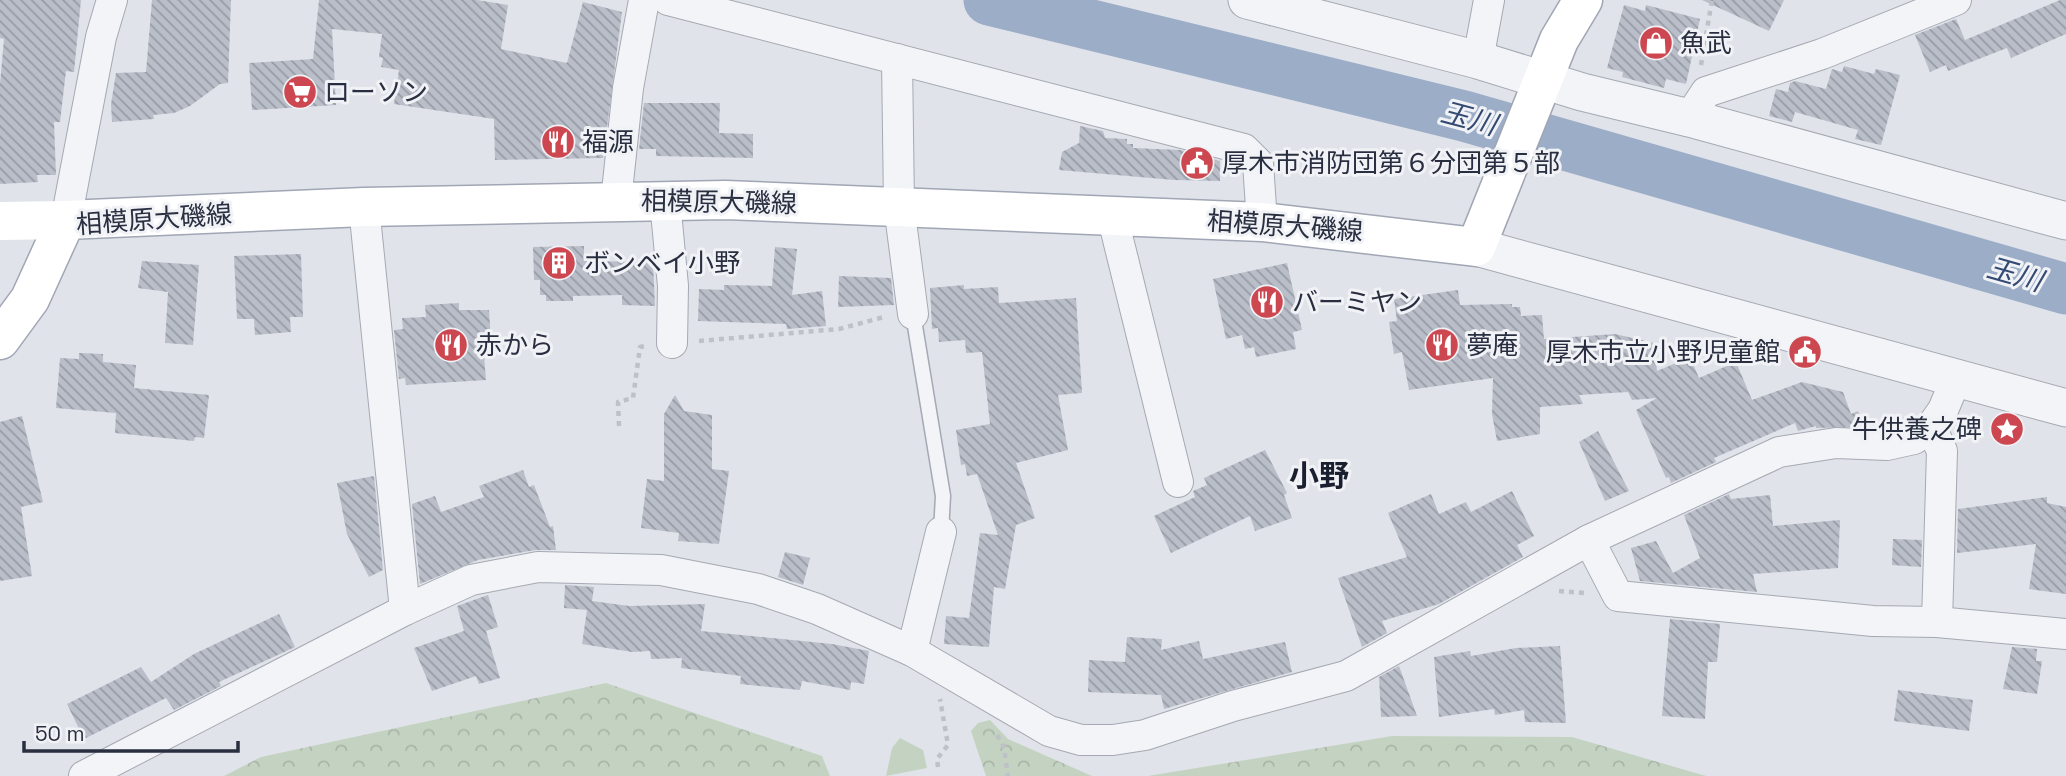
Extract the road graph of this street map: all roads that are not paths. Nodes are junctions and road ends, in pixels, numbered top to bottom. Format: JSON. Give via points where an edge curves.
{"nodes":[{"id":1,"x":112,"y":0,"type":"edge"},
{"id":2,"x":644,"y":0,"type":"edge"},
{"id":3,"x":668,"y":0,"type":"edge"},
{"id":4,"x":1247,"y":0,"type":"edge"},
{"id":5,"x":1489,"y":0,"type":"edge"},
{"id":6,"x":1583,"y":0,"type":"edge"},
{"id":7,"x":1956,"y":0,"type":"edge"},
{"id":8,"x":897,"y":60,"type":"junction"},
{"id":9,"x":1478,"y":60,"type":"junction"},
{"id":10,"x":1541,"y":85,"type":"junction"},
{"id":11,"x":1697,"y":105,"type":"junction"},
{"id":12,"x":616,"y":201,"type":"junction"},
{"id":13,"x":665,"y":201,"type":"junction"},
{"id":14,"x":899,"y":206,"type":"junction"},
{"id":15,"x":364,"y":207,"type":"junction"},
{"id":16,"x":1112,"y":215,"type":"junction"},
{"id":17,"x":0,"y":220,"type":"edge"},
{"id":18,"x":66,"y":220,"type":"junction"},
{"id":19,"x":2066,"y":221,"type":"edge"},
{"id":20,"x":1262,"y":222,"type":"junction"},
{"id":21,"x":1482,"y":232,"type":"junction"},
{"id":22,"x":913,"y":313,"type":"joint"},
{"id":23,"x":0,"y":340,"type":"edge"},
{"id":24,"x":672,"y":343,"type":"road end"},
{"id":25,"x":1956,"y":379,"type":"junction"},
{"id":26,"x":2066,"y":408,"type":"edge"},
{"id":27,"x":1931,"y":427,"type":"junction"},
{"id":28,"x":1178,"y":482,"type":"dead end"},
{"id":29,"x":941,"y":532,"type":"joint"},
{"id":30,"x":1589,"y":540,"type":"junction"},
{"id":31,"x":405,"y":610,"type":"junction"},
{"id":32,"x":1937,"y":622,"type":"junction"},
{"id":33,"x":2066,"y":634,"type":"edge"},
{"id":34,"x":912,"y":651,"type":"junction"},
{"id":35,"x":84,"y":776,"type":"edge"}],
"edges":[{"from":1,"to":18,"type":"street"},
{"from":2,"to":12,"type":"street","via":[[628,88]]},
{"from":3,"to":8,"type":"street"},
{"from":4,"to":9,"type":"street"},
{"from":5,"to":9,"type":"street"},
{"from":6,"to":10,"type":"main road","via":[[1559,40]]},
{"from":7,"to":11,"type":"street"},
{"from":8,"to":14,"type":"street"},
{"from":8,"to":20,"type":"street","via":[[1244,149],[1258,163]]},
{"from":9,"to":10,"type":"street"},
{"from":10,"to":11,"type":"street"},
{"from":10,"to":21,"type":"main road"},
{"from":11,"to":19,"type":"street"},
{"from":12,"to":13,"type":"main road","name":"相模原大磯線"},
{"from":12,"to":15,"type":"main road","name":"相模原大磯線"},
{"from":13,"to":14,"type":"main road","name":"相模原大磯線"},
{"from":13,"to":24,"type":"street","via":[[673,286]]},
{"from":14,"to":16,"type":"main road","name":"相模原大磯線"},
{"from":14,"to":22,"type":"street"},
{"from":15,"to":18,"type":"main road","name":"相模原大磯線"},
{"from":15,"to":31,"type":"street"},
{"from":16,"to":20,"type":"main road","name":"相模原大磯線"},
{"from":16,"to":28,"type":"street"},
{"from":17,"to":18,"type":"main road"},
{"from":18,"to":23,"type":"main road","name":"相模原大磯線","via":[[30,299]]},
{"from":20,"to":21,"type":"main road","name":"相模原大磯線"},
{"from":21,"to":25,"type":"street"},
{"from":22,"to":29,"type":"lane","via":[[943,496]]},
{"from":25,"to":26,"type":"street"},
{"from":25,"to":27,"type":"street"},
{"from":27,"to":30,"type":"street","via":[[1914,439],[1887,445],[1836,443],[1779,452]]},
{"from":27,"to":32,"type":"street","via":[[1942,451]]},
{"from":29,"to":34,"type":"street"},
{"from":30,"to":32,"type":"street","via":[[1618,596],[1873,621]]},
{"from":30,"to":34,"type":"street","via":[[1346,676],[1145,735],[1081,740],[1049,731]]},
{"from":31,"to":34,"type":"street","via":[[471,580],[538,566],[661,570],[758,589]]},
{"from":31,"to":35,"type":"street"},
{"from":32,"to":33,"type":"street"}]}
